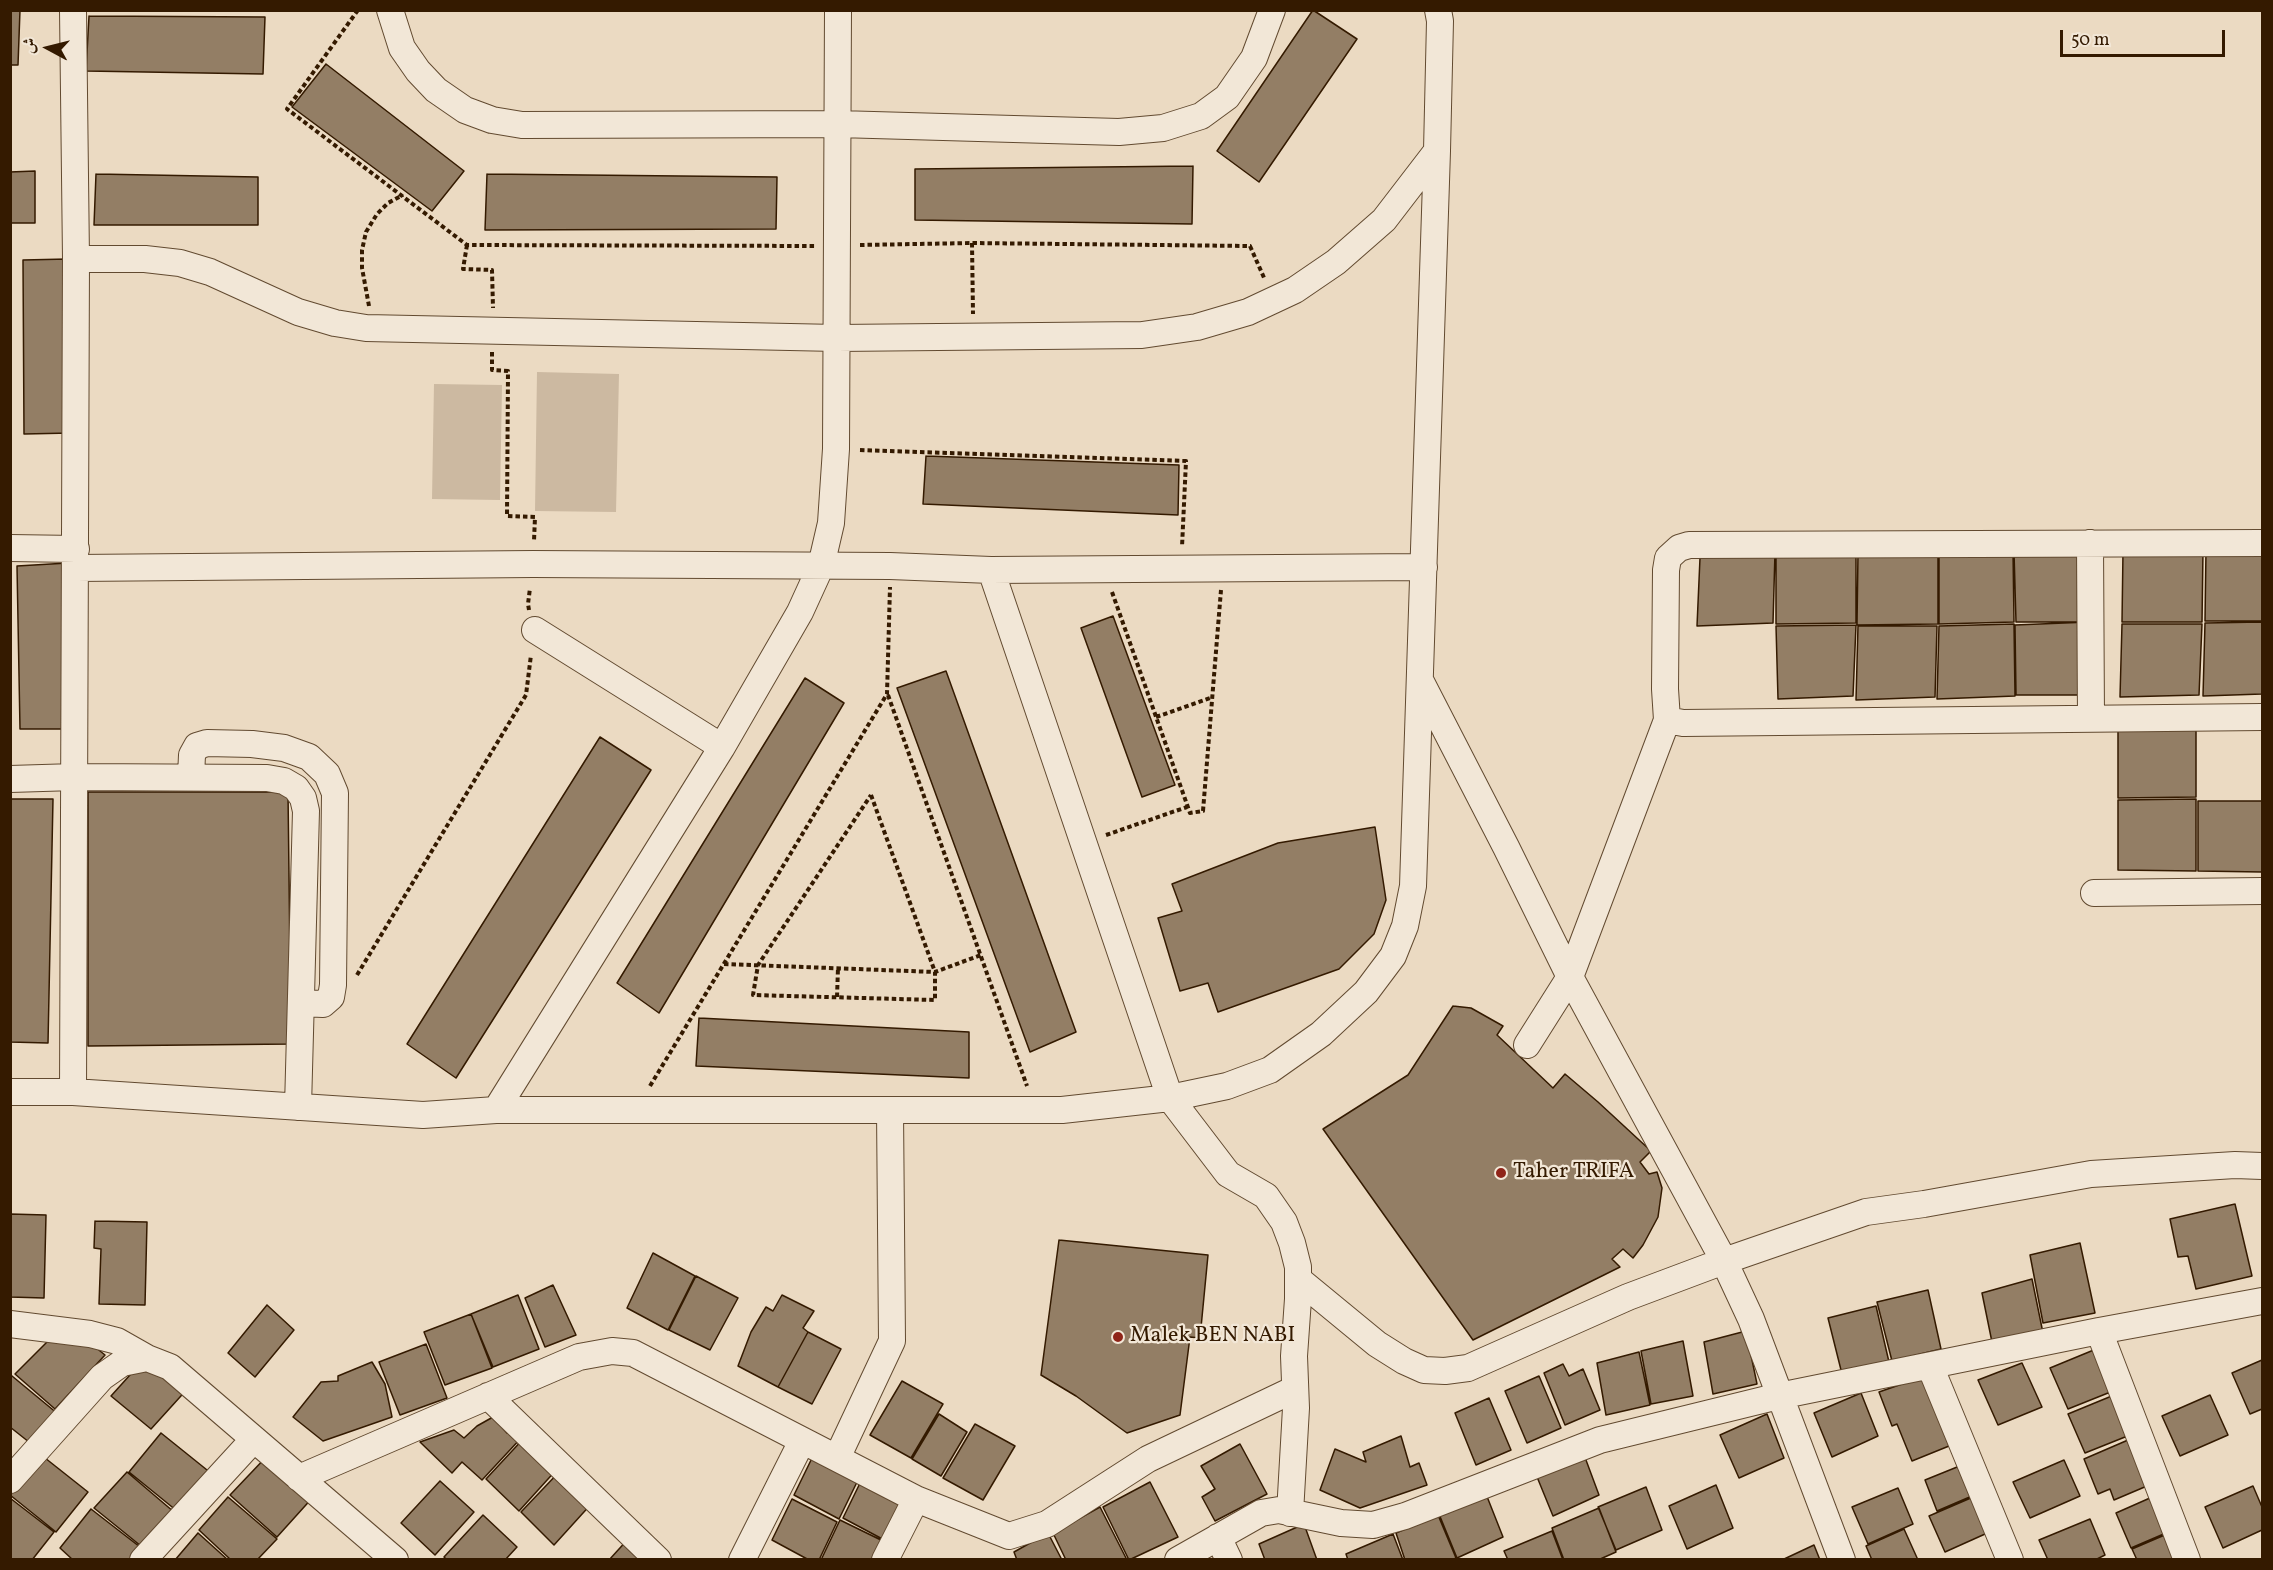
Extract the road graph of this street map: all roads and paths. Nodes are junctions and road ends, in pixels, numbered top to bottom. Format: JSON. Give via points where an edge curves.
{"nodes":[{"id":1,"x":73,"y":10,"type":"edge"},
{"id":2,"x":358,"y":10,"type":"edge"},
{"id":3,"x":390,"y":10,"type":"edge"},
{"id":4,"x":838,"y":10,"type":"edge"},
{"id":5,"x":1272,"y":10,"type":"edge"},
{"id":6,"x":1438,"y":10,"type":"edge"},
{"id":7,"x":838,"y":124,"type":"junction"},
{"id":8,"x":1437,"y":151,"type":"junction"},
{"id":9,"x":972,"y":243,"type":"dead end"},
{"id":10,"x":467,"y":245,"type":"dead end"},
{"id":11,"x":1250,"y":246,"type":"dead end"},
{"id":12,"x":76,"y":259,"type":"junction"},
{"id":13,"x":1273,"y":300,"type":"junction"},
{"id":14,"x":374,"y":328,"type":"junction"},
{"id":15,"x":493,"y":330,"type":"junction"},
{"id":16,"x":974,"y":336,"type":"junction"},
{"id":17,"x":837,"y":338,"type":"junction"},
{"id":18,"x":836,"y":450,"type":"junction"},
{"id":19,"x":2090,"y":543,"type":"junction"},
{"id":20,"x":2262,"y":543,"type":"edge"},
{"id":21,"x":10,"y":548,"type":"edge"},
{"id":22,"x":76,"y":558,"type":"junction"},
{"id":23,"x":534,"y":564,"type":"junction"},
{"id":24,"x":820,"y":566,"type":"junction"},
{"id":25,"x":890,"y":567,"type":"junction"},
{"id":26,"x":1424,"y":567,"type":"junction"},
{"id":27,"x":1223,"y":568,"type":"junction"},
{"id":28,"x":1103,"y":569,"type":"junction"},
{"id":29,"x":1181,"y":569,"type":"junction"},
{"id":30,"x":991,"y":570,"type":"junction"},
{"id":31,"x":535,"y":630,"type":"junction"},
{"id":32,"x":1420,"y":681,"type":"junction"},
{"id":33,"x":887,"y":694,"type":"junction"},
{"id":34,"x":1213,"y":697,"type":"junction"},
{"id":35,"x":1156,"y":717,"type":"junction"},
{"id":36,"x":2262,"y":717,"type":"edge"},
{"id":37,"x":2091,"y":718,"type":"junction"},
{"id":38,"x":1667,"y":720,"type":"junction"},
{"id":39,"x":722,"y":747,"type":"junction"},
{"id":40,"x":75,"y":777,"type":"junction"},
{"id":41,"x":190,"y":777,"type":"junction"},
{"id":42,"x":10,"y":779,"type":"edge"},
{"id":43,"x":1187,"y":807,"type":"junction"},
{"id":44,"x":1083,"y":843,"type":"junction"},
{"id":45,"x":2262,"y":891,"type":"edge"},
{"id":46,"x":2094,"y":893,"type":"dead end"},
{"id":47,"x":981,"y":956,"type":"junction"},
{"id":48,"x":724,"y":964,"type":"junction"},
{"id":49,"x":758,"y":965,"type":"junction"},
{"id":50,"x":838,"y":968,"type":"junction"},
{"id":51,"x":935,"y":972,"type":"junction"},
{"id":52,"x":1570,"y":977,"type":"junction"},
{"id":53,"x":331,"y":997,"type":"junction"},
{"id":54,"x":837,"y":997,"type":"junction"},
{"id":55,"x":301,"y":1003,"type":"junction"},
{"id":56,"x":1527,"y":1045,"type":"dead end"},
{"id":57,"x":10,"y":1092,"type":"edge"},
{"id":58,"x":73,"y":1092,"type":"junction"},
{"id":59,"x":1170,"y":1098,"type":"junction"},
{"id":60,"x":298,"y":1107,"type":"junction"},
{"id":61,"x":496,"y":1110,"type":"junction"},
{"id":62,"x":636,"y":1110,"type":"junction"},
{"id":63,"x":890,"y":1110,"type":"junction"},
{"id":64,"x":1035,"y":1110,"type":"junction"},
{"id":65,"x":2262,"y":1166,"type":"edge"},
{"id":66,"x":1724,"y":1261,"type":"junction"},
{"id":67,"x":1298,"y":1279,"type":"junction"},
{"id":68,"x":2262,"y":1301,"type":"edge"},
{"id":69,"x":10,"y":1324,"type":"edge"},
{"id":70,"x":2098,"y":1331,"type":"junction"},
{"id":71,"x":147,"y":1358,"type":"junction"},
{"id":72,"x":1930,"y":1366,"type":"junction"},
{"id":73,"x":1295,"y":1389,"type":"junction"},
{"id":74,"x":1779,"y":1395,"type":"junction"},
{"id":75,"x":488,"y":1396,"type":"junction"},
{"id":76,"x":254,"y":1439,"type":"junction"},
{"id":77,"x":802,"y":1441,"type":"junction"},
{"id":78,"x":837,"y":1458,"type":"junction"},
{"id":79,"x":299,"y":1478,"type":"junction"},
{"id":80,"x":10,"y":1480,"type":"edge"},
{"id":81,"x":916,"y":1498,"type":"junction"},
{"id":82,"x":1290,"y":1513,"type":"junction"},
{"id":83,"x":1224,"y":1548,"type":"edge"},
{"id":84,"x":392,"y":1559,"type":"edge"},
{"id":85,"x":143,"y":1560,"type":"edge"},
{"id":86,"x":658,"y":1560,"type":"edge"},
{"id":87,"x":742,"y":1560,"type":"edge"},
{"id":88,"x":885,"y":1560,"type":"edge"},
{"id":89,"x":1178,"y":1560,"type":"edge"},
{"id":90,"x":1842,"y":1560,"type":"edge"},
{"id":91,"x":2010,"y":1560,"type":"edge"},
{"id":92,"x":2187,"y":1560,"type":"edge"}],
"edges":[{"from":1,"to":12,"type":"street"},
{"from":2,"to":14,"type":"path","via":[[287,109],[403,195],[377,214],[364,241],[362,268]]},
{"from":3,"to":7,"type":"street","via":[[402,48],[430,84],[465,110],[492,120],[522,125]]},
{"from":4,"to":7,"type":"street"},
{"from":5,"to":7,"type":"street","via":[[1254,58],[1227,97],[1201,116],[1163,129],[1119,132]]},
{"from":6,"to":8,"type":"street"},
{"from":7,"to":17,"type":"street"},
{"from":8,"to":13,"type":"street","via":[[1384,220],[1336,262]]},
{"from":8,"to":26,"type":"street"},
{"from":9,"to":16,"type":"path"},
{"from":10,"to":15,"type":"path","via":[[463,269],[492,270]]},
{"from":11,"to":13,"type":"path"},
{"from":12,"to":14,"type":"street","via":[[180,263],[210,272],[298,312],[335,323]]},
{"from":12,"to":22,"type":"street"},
{"from":13,"to":16,"type":"street","via":[[1197,327],[1142,335]]},
{"from":14,"to":15,"type":"street"},
{"from":15,"to":17,"type":"street"},
{"from":15,"to":23,"type":"path","via":[[492,370],[508,371],[507,516],[535,517]]},
{"from":16,"to":17,"type":"street"},
{"from":17,"to":18,"type":"street"},
{"from":18,"to":24,"type":"street","via":[[831,523]]},
{"from":18,"to":29,"type":"path","via":[[1186,461]]},
{"from":19,"to":20,"type":"street"},
{"from":19,"to":37,"type":"street"},
{"from":19,"to":38,"type":"street","via":[[1678,548],[1668,558],[1666,570]]},
{"from":21,"to":22,"type":"street"},
{"from":22,"to":23,"type":"street"},
{"from":22,"to":40,"type":"street"},
{"from":23,"to":24,"type":"street"},
{"from":23,"to":31,"type":"path","via":[[528,604]]},
{"from":24,"to":25,"type":"street"},
{"from":24,"to":39,"type":"street","via":[[800,612]]},
{"from":25,"to":30,"type":"street"},
{"from":25,"to":33,"type":"path"},
{"from":26,"to":27,"type":"street"},
{"from":26,"to":32,"type":"street"},
{"from":27,"to":29,"type":"street"},
{"from":27,"to":34,"type":"path"},
{"from":28,"to":29,"type":"street"},
{"from":28,"to":30,"type":"street"},
{"from":28,"to":35,"type":"path"},
{"from":30,"to":44,"type":"street"},
{"from":31,"to":39,"type":"street"},
{"from":31,"to":53,"type":"path","via":[[526,695],[347,992]]},
{"from":32,"to":52,"type":"street"},
{"from":32,"to":59,"type":"street","via":[[1413,886],[1405,926],[1393,956],[1366,992],[1321,1034],[1270,1070],[1227,1086]]},
{"from":33,"to":47,"type":"path"},
{"from":33,"to":48,"type":"path"},
{"from":34,"to":35,"type":"path"},
{"from":34,"to":43,"type":"path","via":[[1203,811],[1190,813]]},
{"from":35,"to":43,"type":"path"},
{"from":36,"to":37,"type":"street"},
{"from":37,"to":38,"type":"street","via":[[1700,723]]},
{"from":38,"to":52,"type":"street"},
{"from":39,"to":61,"type":"street"},
{"from":40,"to":41,"type":"street"},
{"from":40,"to":42,"type":"street"},
{"from":40,"to":58,"type":"street"},
{"from":41,"to":53,"type":"street","via":[[197,746],[207,743],[284,748],[309,757],[327,774],[335,793]]},
{"from":41,"to":55,"type":"street","via":[[284,781],[303,798],[306,811]]},
{"from":43,"to":44,"type":"path"},
{"from":44,"to":59,"type":"street"},
{"from":45,"to":46,"type":"street"},
{"from":47,"to":51,"type":"path"},
{"from":47,"to":64,"type":"path"},
{"from":48,"to":49,"type":"path"},
{"from":48,"to":62,"type":"path"},
{"from":49,"to":50,"type":"path"},
{"from":49,"to":51,"type":"path","via":[[871,795]]},
{"from":49,"to":54,"type":"path","via":[[753,995]]},
{"from":50,"to":51,"type":"path"},
{"from":50,"to":54,"type":"path"},
{"from":51,"to":54,"type":"path","via":[[935,1000]]},
{"from":52,"to":56,"type":"street"},
{"from":52,"to":66,"type":"street"},
{"from":53,"to":55,"type":"street","via":[[323,1004]]},
{"from":55,"to":60,"type":"street"},
{"from":57,"to":58,"type":"street"},
{"from":58,"to":60,"type":"street"},
{"from":59,"to":64,"type":"street"},
{"from":59,"to":67,"type":"street","via":[[1228,1174],[1266,1196],[1284,1222]]},
{"from":60,"to":61,"type":"street","via":[[423,1115]]},
{"from":61,"to":62,"type":"street"},
{"from":62,"to":63,"type":"street"},
{"from":63,"to":64,"type":"street"},
{"from":63,"to":78,"type":"street","via":[[892,1341]]},
{"from":65,"to":66,"type":"street","via":[[2091,1174],[1866,1212]]},
{"from":66,"to":67,"type":"street","via":[[1628,1297],[1468,1368],[1444,1371],[1424,1370],[1404,1362]]},
{"from":66,"to":74,"type":"street"},
{"from":67,"to":73,"type":"street"},
{"from":68,"to":70,"type":"street"},
{"from":69,"to":71,"type":"street","via":[[90,1334],[117,1341]]},
{"from":70,"to":72,"type":"street"},
{"from":70,"to":92,"type":"street"},
{"from":71,"to":76,"type":"street","via":[[170,1367]]},
{"from":71,"to":80,"type":"street","via":[[122,1363],[102,1377]]},
{"from":72,"to":74,"type":"street"},
{"from":72,"to":91,"type":"street"},
{"from":73,"to":81,"type":"street","via":[[1148,1459],[1047,1524],[1009,1536]]},
{"from":73,"to":82,"type":"street"},
{"from":74,"to":82,"type":"street","via":[[1600,1440],[1405,1516],[1372,1525]]},
{"from":74,"to":90,"type":"street"},
{"from":75,"to":77,"type":"street","via":[[579,1357],[612,1351],[633,1353]]},
{"from":75,"to":79,"type":"street"},
{"from":75,"to":86,"type":"street"},
{"from":76,"to":79,"type":"street"},
{"from":76,"to":85,"type":"street"},
{"from":77,"to":78,"type":"street"},
{"from":77,"to":87,"type":"street"},
{"from":78,"to":81,"type":"street"},
{"from":79,"to":84,"type":"street"},
{"from":81,"to":88,"type":"street"},
{"from":82,"to":83,"type":"street","via":[[1261,1513]]},
{"from":83,"to":89,"type":"street"}]}
